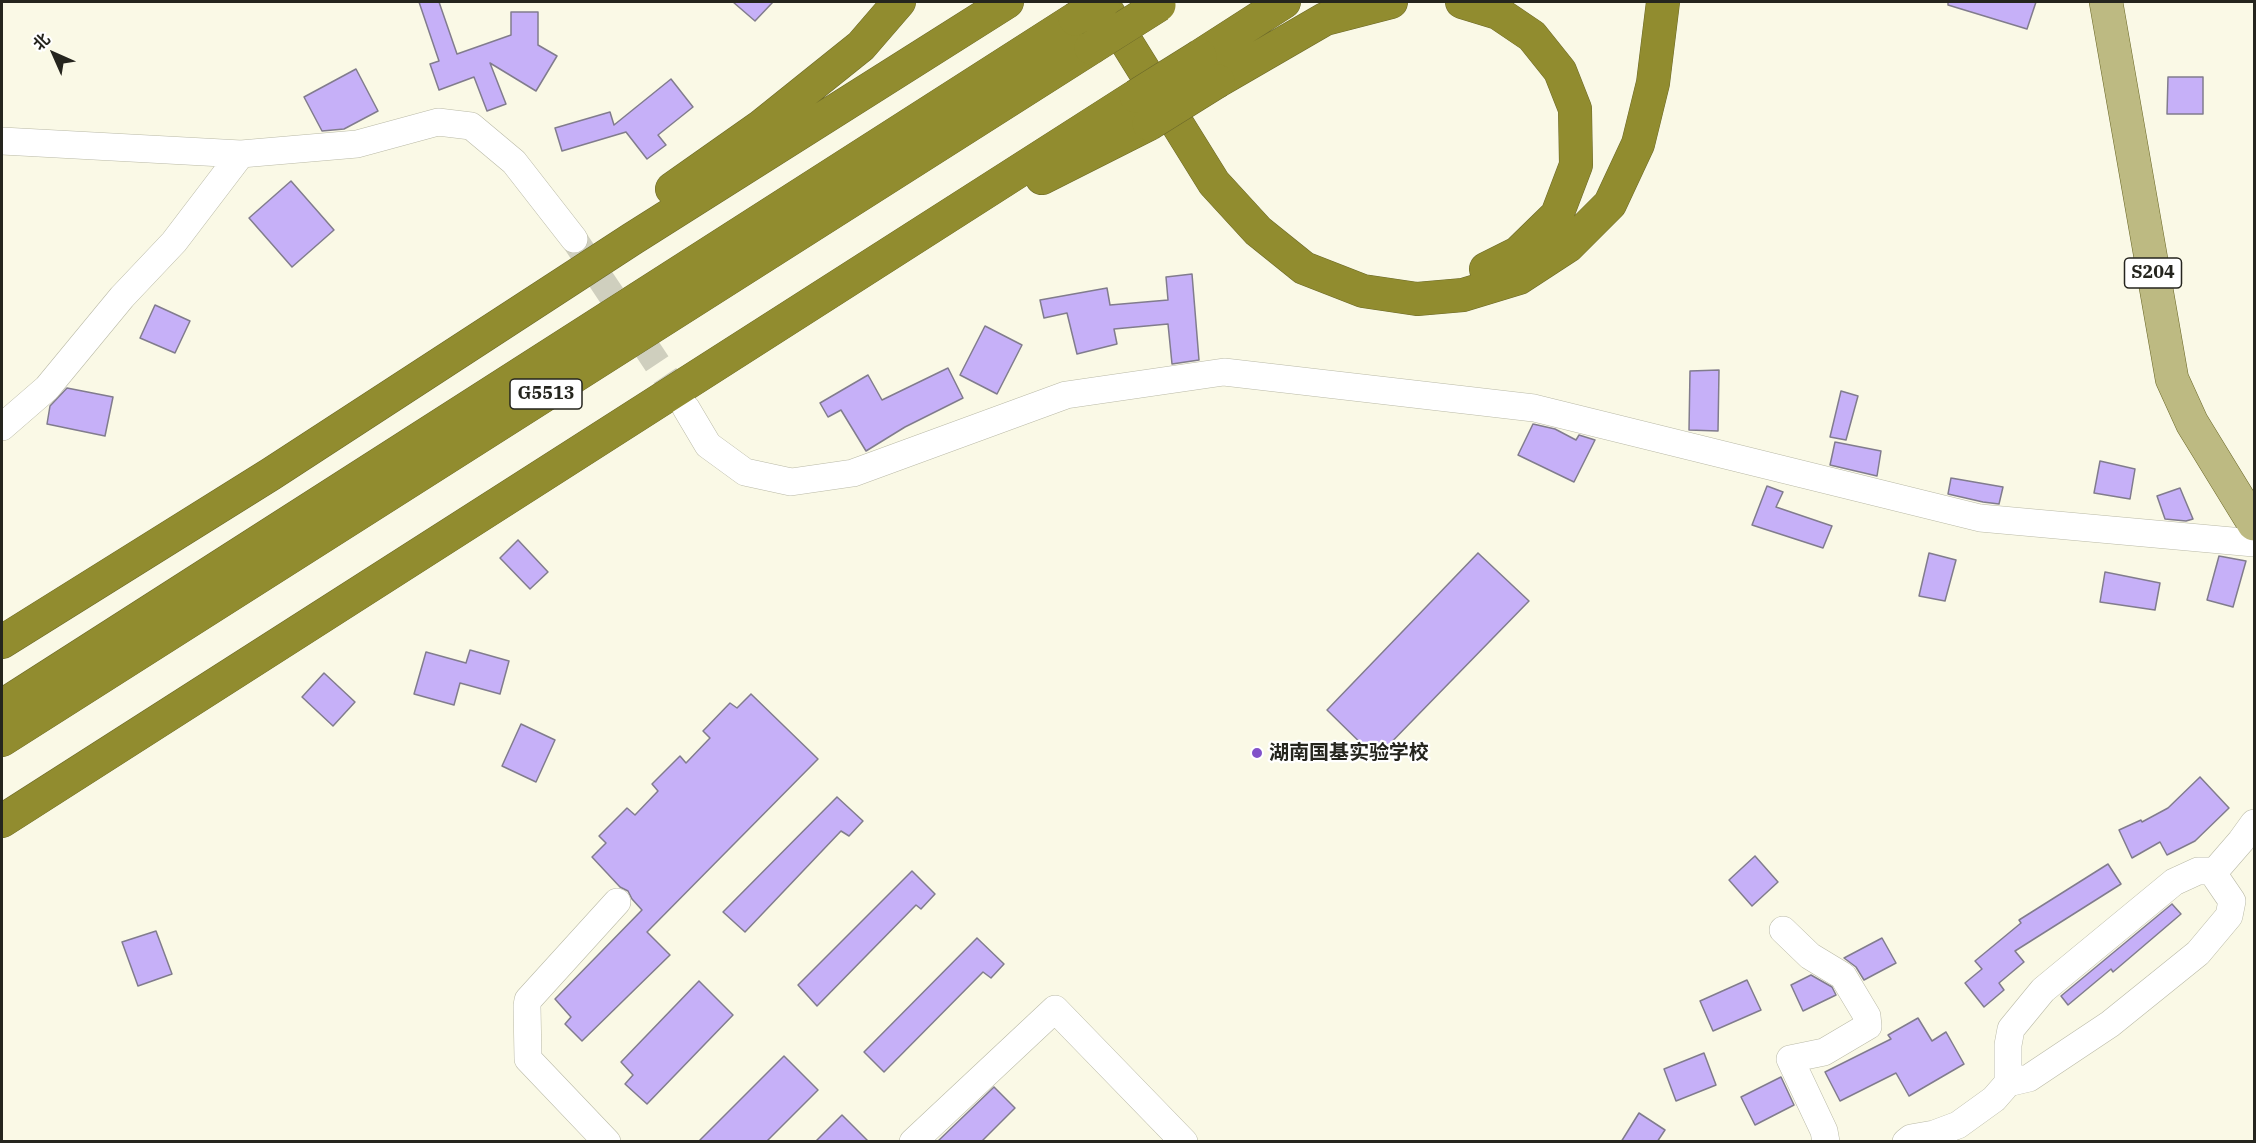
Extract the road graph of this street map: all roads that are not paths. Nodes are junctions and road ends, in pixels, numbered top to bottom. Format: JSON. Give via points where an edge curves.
{"nodes":[{"id":1,"x":899,"y":2,"type":"edge"},
{"id":2,"x":1007,"y":2,"type":"edge"},
{"id":3,"x":1125,"y":2,"type":"edge"},
{"id":4,"x":1284,"y":2,"type":"edge"},
{"id":5,"x":1391,"y":2,"type":"edge"},
{"id":6,"x":1462,"y":2,"type":"edge"},
{"id":7,"x":1663,"y":2,"type":"edge"},
{"id":8,"x":2106,"y":2,"type":"edge"},
{"id":9,"x":1161,"y":3,"type":"edge"},
{"id":10,"x":1093,"y":7,"type":"edge"},
{"id":11,"x":1209,"y":68,"type":"junction"},
{"id":12,"x":2,"y":141,"type":"edge"},
{"id":13,"x":241,"y":154,"type":"junction"},
{"id":14,"x":574,"y":239,"type":"tunnel mouth"},
{"id":15,"x":686,"y":408,"type":"tunnel mouth"},
{"id":16,"x":2,"y":427,"type":"edge"},
{"id":17,"x":271,"y":474,"type":"junction"},
{"id":18,"x":2254,"y":524,"type":"edge"},
{"id":19,"x":2254,"y":543,"type":"edge"},
{"id":20,"x":2,"y":642,"type":"edge"},
{"id":21,"x":2,"y":706,"type":"edge"},
{"id":22,"x":2,"y":740,"type":"edge"},
{"id":23,"x":2,"y":823,"type":"edge"},
{"id":24,"x":2254,"y":823,"type":"edge"},
{"id":25,"x":2214,"y":871,"type":"junction"},
{"id":26,"x":617,"y":902,"type":"dead end"},
{"id":27,"x":1783,"y":930,"type":"dead end"},
{"id":28,"x":2008,"y":1083,"type":"junction"},
{"id":29,"x":607,"y":1142,"type":"edge"},
{"id":30,"x":913,"y":1142,"type":"edge"},
{"id":31,"x":1184,"y":1142,"type":"edge"},
{"id":32,"x":1826,"y":1142,"type":"edge"},
{"id":33,"x":1906,"y":1142,"type":"edge"}],
"edges":[{"from":1,"to":17,"type":"highway","via":[[861,46],[760,127]]},
{"from":2,"to":17,"type":"highway"},
{"from":3,"to":6,"type":"highway","via":[[1225,166],[1272,218],[1311,250],[1365,276],[1422,284],[1468,278],[1518,253],[1557,215],[1576,165],[1575,109],[1560,71],[1532,36],[1498,13]]},
{"from":4,"to":11,"type":"highway"},
{"from":5,"to":11,"type":"highway","via":[[1325,20]]},
{"from":7,"to":10,"type":"highway","via":[[1653,83],[1640,134],[1610,204],[1568,246],[1519,278],[1463,295],[1417,299],[1363,291],[1304,268],[1258,231],[1214,183]]},
{"from":8,"to":18,"type":"main road","number":"S204","via":[[2172,379],[2192,423]]},
{"from":9,"to":22,"type":"highway","number":"G5513","bridge":true},
{"from":10,"to":21,"type":"highway","number":"G5513"},
{"from":11,"to":23,"type":"highway","bridge":true,"via":[[1143,110],[869,266]]},
{"from":12,"to":13,"type":"street"},
{"from":13,"to":14,"type":"street","via":[[357,144],[438,122],[471,126],[514,162]]},
{"from":13,"to":16,"type":"street","via":[[174,242],[47,388]]},
{"from":15,"to":19,"type":"street","via":[[708,445],[745,472],[791,482],[853,473],[1066,395],[1224,372],[1534,408],[1980,518]]},
{"from":17,"to":20,"type":"highway"},
{"from":24,"to":25,"type":"street"},
{"from":25,"to":28,"type":"street","via":[[2198,871],[2174,882],[2043,990],[2011,1029]]},
{"from":25,"to":28,"type":"street","via":[[2232,901],[2225,921],[2198,953],[2110,1024],[2029,1078]]},
{"from":26,"to":29,"type":"street","via":[[528,1000],[527,1006],[528,1059]]},
{"from":27,"to":32,"type":"street","via":[[1810,956],[1843,976],[1867,1016],[1868,1026],[1824,1052],[1790,1059]]},
{"from":28,"to":33,"type":"street","via":[[1994,1099],[1958,1125]]},
{"from":30,"to":31,"type":"street","via":[[1055,1009]]}]}
